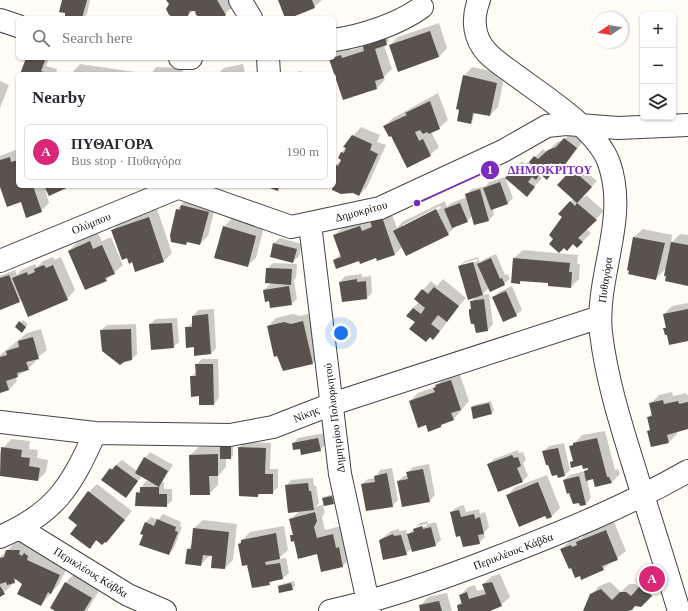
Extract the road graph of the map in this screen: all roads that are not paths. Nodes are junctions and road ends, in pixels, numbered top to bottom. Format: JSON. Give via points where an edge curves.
{"nodes":[{"id":1,"x":240,"y":0,"type":"edge"},
{"id":2,"x":479,"y":0,"type":"edge"},
{"id":3,"x":422,"y":7,"type":"dead end"},
{"id":4,"x":250,"y":16,"type":"edge"},
{"id":5,"x":0,"y":20,"type":"edge"},
{"id":6,"x":16,"y":25,"type":"edge"},
{"id":7,"x":336,"y":40,"type":"edge"},
{"id":8,"x":268,"y":60,"type":"edge"},
{"id":9,"x":269,"y":72,"type":"edge"},
{"id":10,"x":579,"y":124,"type":"junction"},
{"id":11,"x":688,"y":126,"type":"edge"},
{"id":12,"x":179,"y":188,"type":"edge"},
{"id":13,"x":184,"y":188,"type":"edge"},
{"id":14,"x":310,"y":224,"type":"junction"},
{"id":15,"x":0,"y":261,"type":"edge"},
{"id":16,"x":600,"y":317,"type":"junction"},
{"id":17,"x":332,"y":404,"type":"junction"},
{"id":18,"x":0,"y":422,"type":"edge"},
{"id":19,"x":95,"y":433,"type":"junction"},
{"id":20,"x":688,"y":471,"type":"edge"},
{"id":21,"x":644,"y":496,"type":"junction"},
{"id":22,"x":9,"y":533,"type":"edge"},
{"id":23,"x":368,"y":607,"type":"edge"},
{"id":24,"x":165,"y":611,"type":"edge"},
{"id":25,"x":330,"y":611,"type":"edge"},
{"id":26,"x":679,"y":611,"type":"edge"}],
"edges":[{"from":1,"to":4,"type":"street"},
{"from":2,"to":10,"type":"street","name":"Πυθαγόρα","via":[[474,23],[482,47]]},
{"from":3,"to":7,"type":"street","via":[[410,16]]},
{"from":5,"to":6,"type":"street"},
{"from":8,"to":9,"type":"street"},
{"from":10,"to":11,"type":"street","name":"Δημοκρίτου","via":[[618,128]]},
{"from":10,"to":14,"type":"street","name":"Δημοκρίτου","via":[[558,124],[543,128],[490,157],[380,208]]},
{"from":10,"to":16,"type":"street","name":"Πυθαγόρα","via":[[604,151],[615,188],[614,224]]},
{"from":12,"to":15,"type":"street","name":"Ολύμπου"},
{"from":13,"to":14,"type":"street","name":"Δημοκρίτου","via":[[291,227]]},
{"from":14,"to":17,"type":"street","name":"Δημητρίου Πολιορκητού"},
{"from":16,"to":17,"type":"street","name":"Νίκης"},
{"from":16,"to":21,"type":"street","name":"Πυθαγόρα","via":[[612,392]]},
{"from":17,"to":19,"type":"street","name":"Νίκης","via":[[273,427],[230,435]]},
{"from":17,"to":23,"type":"street","name":"Δημητρίου Πολιορκητού","via":[[343,496]]},
{"from":18,"to":19,"type":"street","name":"Νίκης"},
{"from":19,"to":22,"type":"street","via":[[78,469],[59,498],[45,512]]},
{"from":20,"to":21,"type":"street","name":"Περικλέους Κάβδα"},
{"from":21,"to":23,"type":"street","name":"Περικλέους Κάβδα","via":[[559,534]]},
{"from":21,"to":26,"type":"street","name":"Πυθαγόρα"},
{"from":22,"to":24,"type":"street","name":"Περικλέους Κάβδα","via":[[128,595]]},
{"from":23,"to":25,"type":"street","name":"Περικλέους Κάβδα"}]}
